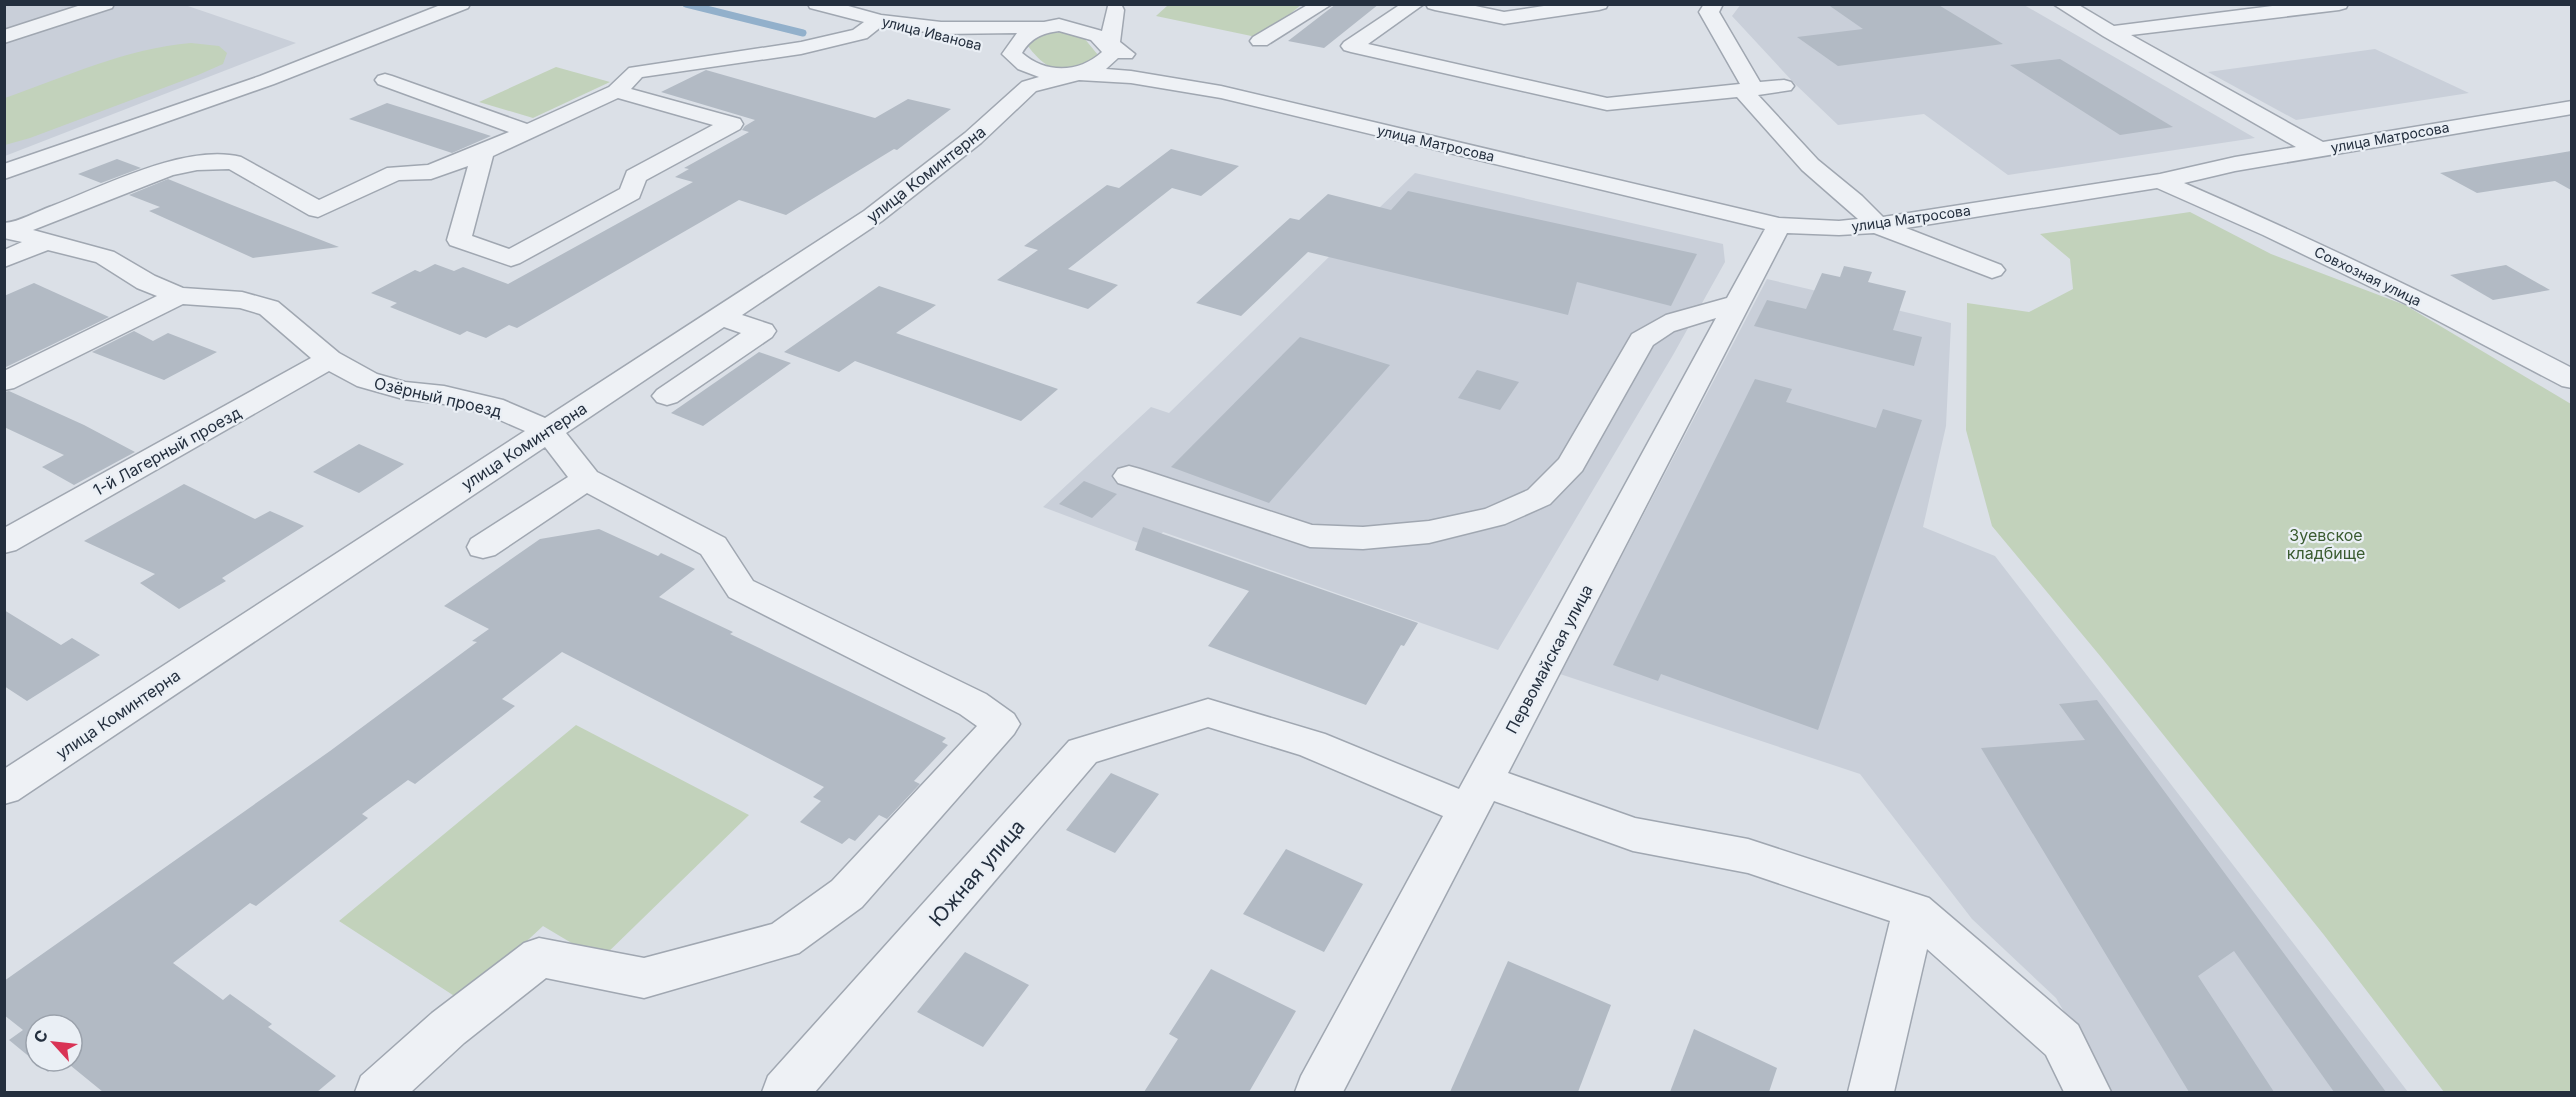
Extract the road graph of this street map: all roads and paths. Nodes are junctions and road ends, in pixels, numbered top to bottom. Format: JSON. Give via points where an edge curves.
{"nodes":[{"id":1,"x":105,"y":4,"type":"edge"},
{"id":2,"x":461,"y":4,"type":"edge"},
{"id":3,"x":817,"y":4,"type":"edge"},
{"id":4,"x":1323,"y":4,"type":"edge"},
{"id":5,"x":1415,"y":4,"type":"edge"},
{"id":6,"x":1435,"y":4,"type":"edge"},
{"id":7,"x":1599,"y":4,"type":"edge"},
{"id":8,"x":1714,"y":4,"type":"edge"},
{"id":9,"x":2062,"y":4,"type":"edge"},
{"id":10,"x":2338,"y":4,"type":"edge"},
{"id":11,"x":1118,"y":7,"type":"edge"},
{"id":12,"x":878,"y":20,"type":"junction"},
{"id":13,"x":1051,"y":26,"type":"junction"},
{"id":14,"x":2110,"y":32,"type":"junction"},
{"id":15,"x":4,"y":37,"type":"edge"},
{"id":16,"x":1260,"y":41,"type":"dead end"},
{"id":17,"x":1110,"y":45,"type":"junction"},
{"id":18,"x":1020,"y":67,"type":"junction"},
{"id":19,"x":1079,"y":74,"type":"junction"},
{"id":20,"x":385,"y":80,"type":"dead end"},
{"id":21,"x":1784,"y":86,"type":"dead end"},
{"id":22,"x":1210,"y":90,"type":"junction"},
{"id":23,"x":616,"y":91,"type":"junction"},
{"id":24,"x":1749,"y":91,"type":"junction"},
{"id":25,"x":2571,"y":107,"type":"edge"},
{"id":26,"x":527,"y":131,"type":"junction"},
{"id":27,"x":2319,"y":149,"type":"junction"},
{"id":28,"x":483,"y":152,"type":"junction"},
{"id":29,"x":4,"y":172,"type":"edge"},
{"id":30,"x":2160,"y":180,"type":"junction"},
{"id":31,"x":1779,"y":225,"type":"junction"},
{"id":32,"x":1877,"y":225,"type":"junction"},
{"id":33,"x":7,"y":230,"type":"edge"},
{"id":34,"x":47,"y":241,"type":"junction"},
{"id":35,"x":4,"y":259,"type":"edge"},
{"id":36,"x":1992,"y":270,"type":"dead end"},
{"id":37,"x":179,"y":296,"type":"junction"},
{"id":38,"x":1737,"y":303,"type":"junction"},
{"id":39,"x":722,"y":317,"type":"junction"},
{"id":40,"x":329,"y":359,"type":"junction"},
{"id":41,"x":2571,"y":380,"type":"edge"},
{"id":42,"x":4,"y":382,"type":"edge"},
{"id":43,"x":667,"y":396,"type":"dead end"},
{"id":44,"x":548,"y":430,"type":"junction"},
{"id":45,"x":1129,"y":476,"type":"dead end"},
{"id":46,"x":586,"y":479,"type":"junction"},
{"id":47,"x":4,"y":542,"type":"edge"},
{"id":48,"x":483,"y":547,"type":"dead end"},
{"id":49,"x":4,"y":789,"type":"edge"},
{"id":50,"x":1476,"y":796,"type":"junction"},
{"id":51,"x":1914,"y":911,"type":"junction"},
{"id":52,"x":378,"y":1092,"type":"edge"},
{"id":53,"x":785,"y":1092,"type":"edge"},
{"id":54,"x":1318,"y":1092,"type":"edge"},
{"id":55,"x":1871,"y":1092,"type":"edge"},
{"id":56,"x":2088,"y":1092,"type":"edge"}],
"edges":[{"from":1,"to":15,"type":"street"},
{"from":2,"to":29,"type":"street","via":[[267,80]]},
{"from":3,"to":12,"type":"street","name":"улица Иванова"},
{"from":4,"to":16,"type":"street"},
{"from":5,"to":24,"type":"street","via":[[1351,46],[1607,104]]},
{"from":6,"to":7,"type":"street","via":[[1504,18]]},
{"from":8,"to":24,"type":"street","via":[[1709,12]]},
{"from":9,"to":14,"type":"street"},
{"from":10,"to":14,"type":"street"},
{"from":11,"to":13,"type":"street"},
{"from":11,"to":17,"type":"street"},
{"from":12,"to":13,"type":"street","via":[[941,28]]},
{"from":12,"to":18,"type":"street","name":"улица Иванова","via":[[984,47]]},
{"from":12,"to":23,"type":"street","via":[[860,34],[801,48],[636,72]]},
{"from":13,"to":17,"type":"street","via":[[1082,29]]},
{"from":13,"to":18,"type":"street","name":"улица Коминтерна","via":[[1020,39]]},
{"from":14,"to":27,"type":"street"},
{"from":17,"to":19,"type":"street","via":[[1113,53],[1102,65]]},
{"from":17,"to":22,"type":"street","via":[[1143,66]]},
{"from":18,"to":19,"type":"street"},
{"from":18,"to":39,"type":"street","name":"улица Коминтерна","via":[[1010,106],[950,158],[873,216]]},
{"from":19,"to":22,"type":"street","name":"улица Матросова","via":[[1131,77]]},
{"from":20,"to":26,"type":"street"},
{"from":21,"to":24,"type":"street"},
{"from":22,"to":31,"type":"street","name":"улица Матросова"},
{"from":23,"to":26,"type":"street"},
{"from":23,"to":28,"type":"street","via":[[732,124],[635,176],[631,193],[511,258],[459,240]]},
{"from":24,"to":32,"type":"street","via":[[1810,165]]},
{"from":25,"to":27,"type":"street","name":"улица Матросова"},
{"from":26,"to":28,"type":"street"},
{"from":27,"to":30,"type":"street","name":"улица Матросова"},
{"from":28,"to":33,"type":"street","via":[[431,172],[395,173],[318,210],[233,162],[196,163],[167,169]]},
{"from":30,"to":32,"type":"street","name":"улица Матросова"},
{"from":30,"to":41,"type":"street","name":"Совхозная улица","via":[[2417,299]]},
{"from":31,"to":32,"type":"street","name":"улица Матросова"},
{"from":31,"to":38,"type":"street","name":"Первомайская улица"},
{"from":32,"to":36,"type":"street"},
{"from":33,"to":34,"type":"street","name":"Озёрный проезд"},
{"from":34,"to":35,"type":"street"},
{"from":34,"to":37,"type":"street","name":"Озёрный проезд","via":[[105,257],[146,282]]},
{"from":37,"to":40,"type":"street","name":"Озёрный проезд","via":[[242,300],[269,308]]},
{"from":37,"to":42,"type":"street"},
{"from":38,"to":45,"type":"street","via":[[1675,319],[1654,329],[1642,340],[1571,464],[1539,497],[1494,517],[1418,533],[1364,538],[1311,536]]},
{"from":38,"to":50,"type":"street","name":"Первомайская улица"},
{"from":39,"to":43,"type":"street","via":[[762,331]]},
{"from":39,"to":44,"type":"street","name":"улица Коминтерна"},
{"from":40,"to":44,"type":"street","name":"Озёрный проезд","via":[[367,380],[493,406]]},
{"from":40,"to":47,"type":"street","name":"1-й Лагерный проезд"},
{"from":44,"to":46,"type":"street"},
{"from":44,"to":49,"type":"street","name":"улица Коминтерна"},
{"from":46,"to":48,"type":"street"},
{"from":46,"to":52,"type":"street","via":[[713,546],[741,589],[973,704],[1001,724],[847,894],[784,940],[644,978],[539,957],[448,1028]]},
{"from":50,"to":51,"type":"street","via":[[1526,794],[1633,834],[1748,856]]},
{"from":50,"to":53,"type":"street","name":"Южная улица","via":[[1208,713],[1083,751]]},
{"from":50,"to":54,"type":"street","name":"Первомайская улица"},
{"from":51,"to":55,"type":"street"},
{"from":51,"to":56,"type":"street","via":[[2062,1040]]}]}
